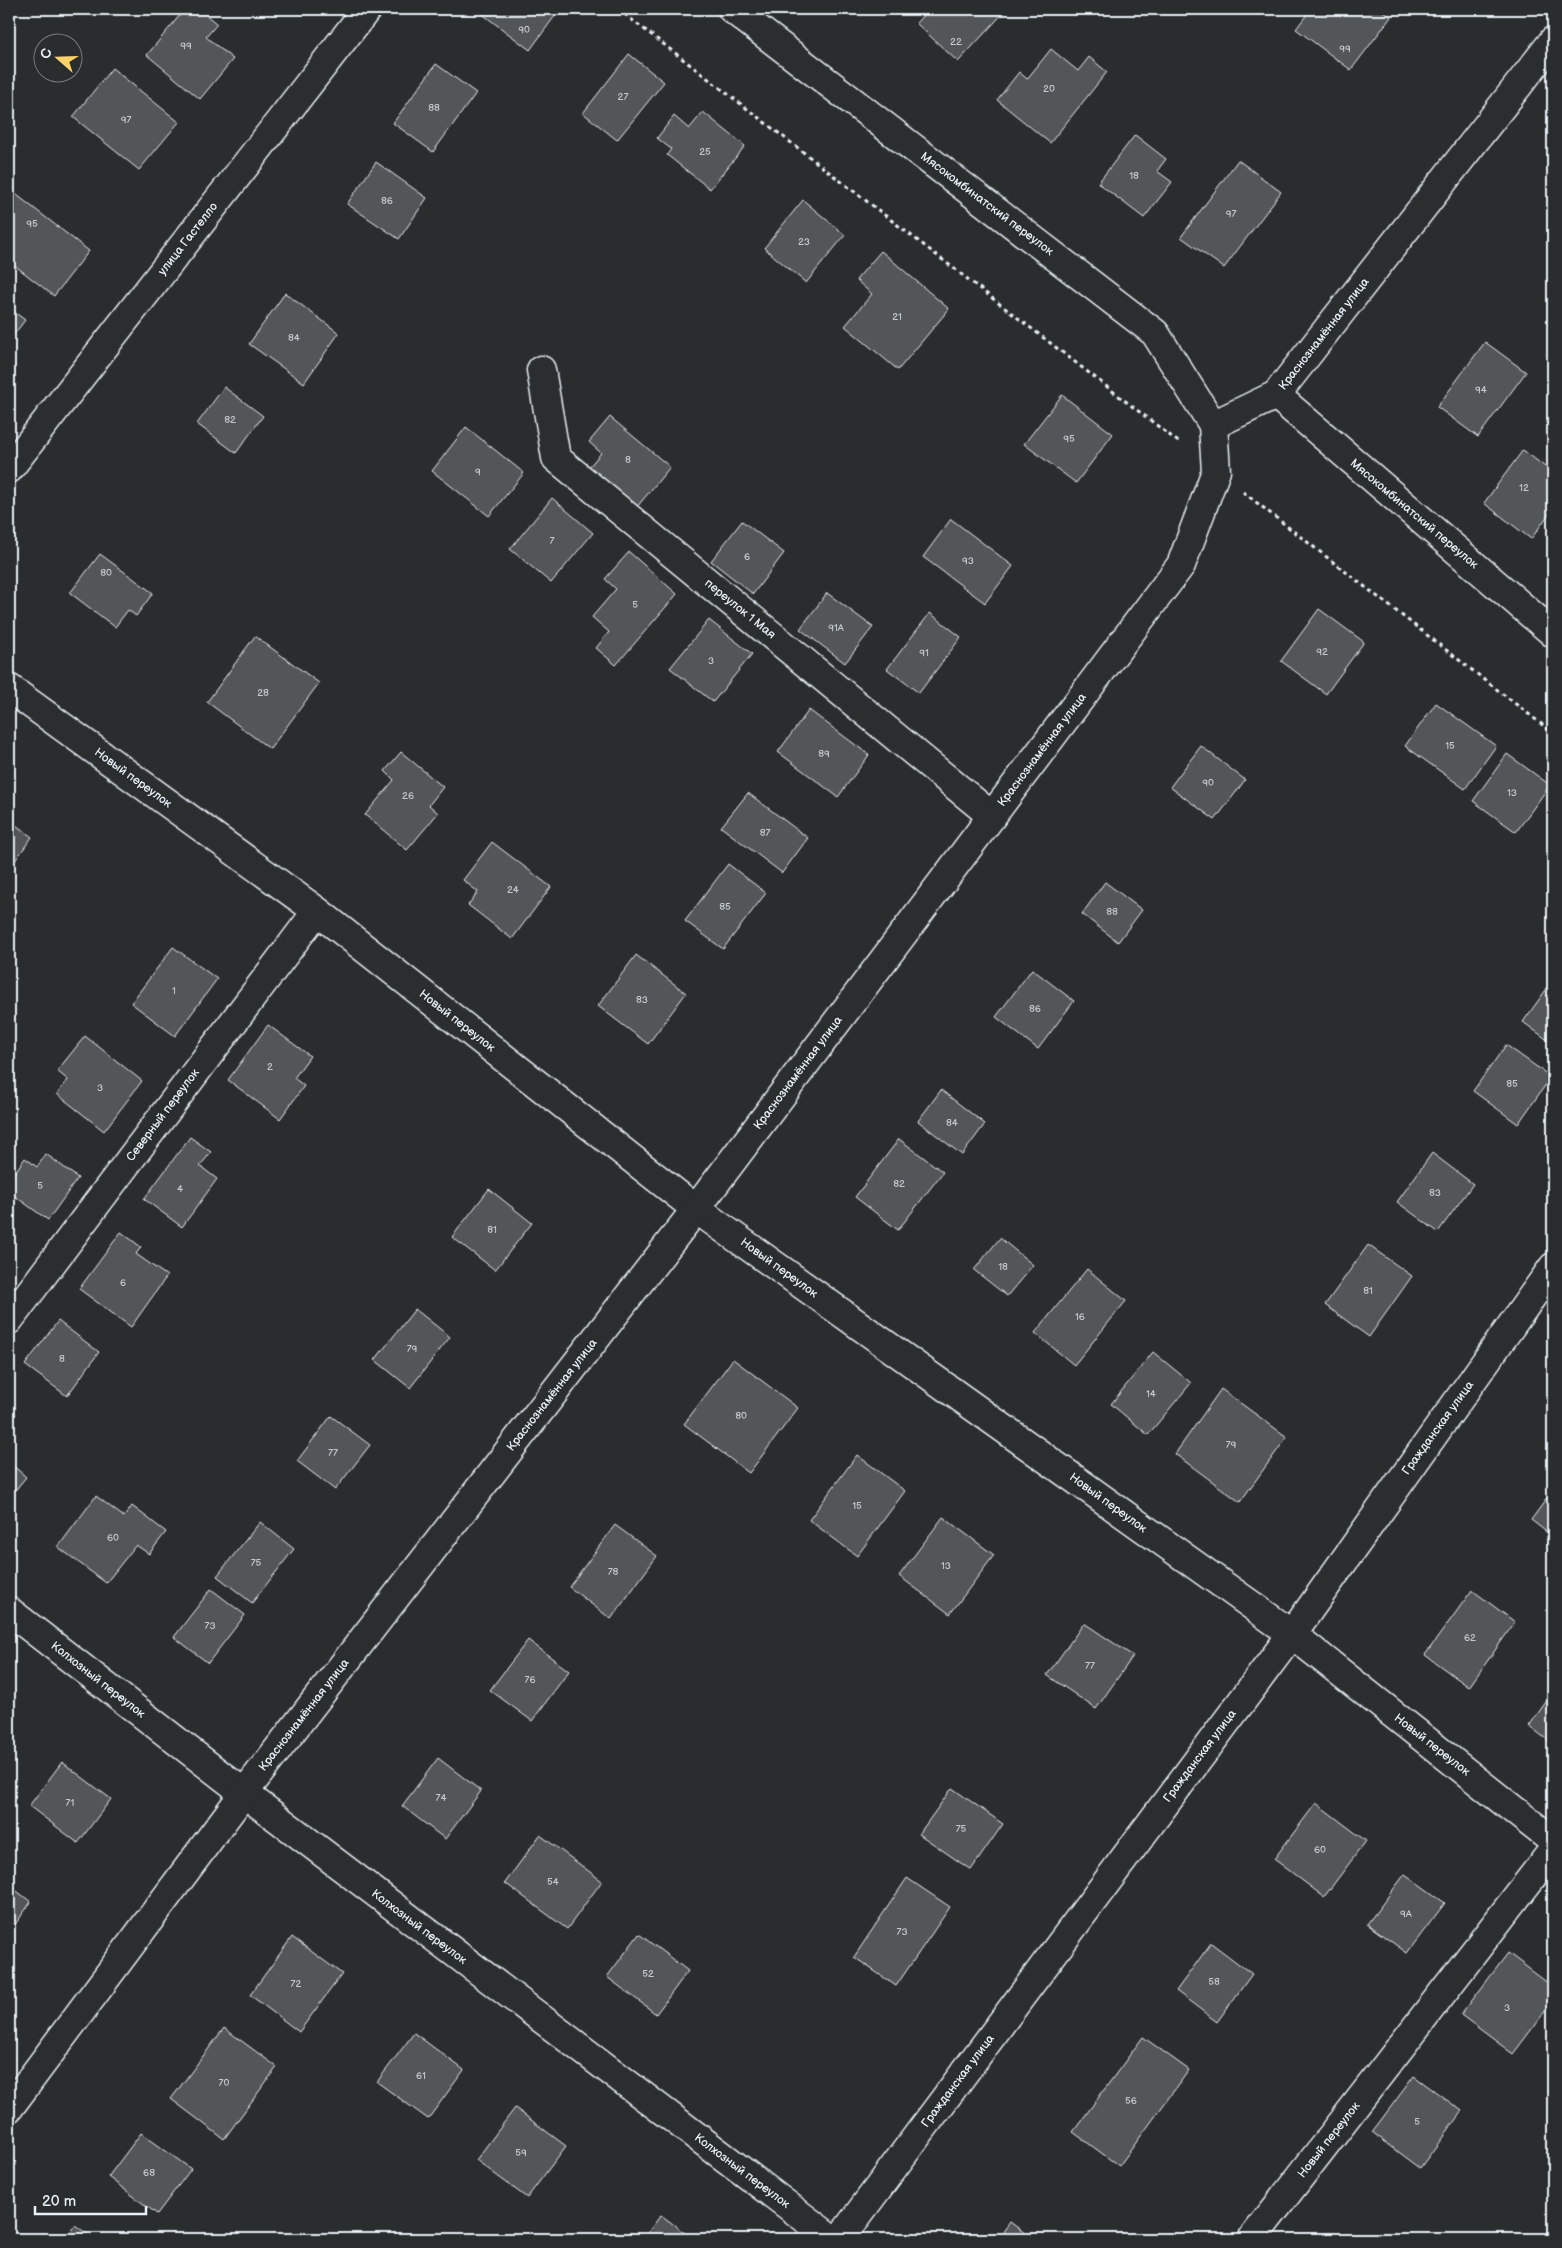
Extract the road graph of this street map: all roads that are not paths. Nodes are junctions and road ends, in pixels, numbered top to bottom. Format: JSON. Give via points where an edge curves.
{"nodes":[{"id":1,"x":367,"y":9,"type":"edge"},
{"id":2,"x":732,"y":9,"type":"edge"},
{"id":3,"x":1553,"y":41,"type":"edge"},
{"id":4,"x":540,"y":370,"type":"dead end"},
{"id":5,"x":1276,"y":395,"type":"junction"},
{"id":6,"x":1213,"y":425,"type":"junction"},
{"id":7,"x":9,"y":469,"type":"edge"},
{"id":8,"x":1553,"y":633,"type":"edge"},
{"id":9,"x":9,"y":688,"type":"edge"},
{"id":10,"x":992,"y":816,"type":"junction"},
{"id":11,"x":317,"y":911,"type":"junction"},
{"id":12,"x":696,"y":1209,"type":"junction"},
{"id":13,"x":1553,"y":1267,"type":"edge"},
{"id":14,"x":9,"y":1320,"type":"edge"},
{"id":15,"x":9,"y":1611,"type":"edge"},
{"id":16,"x":1292,"y":1634,"type":"junction"},
{"id":17,"x":244,"y":1793,"type":"junction"},
{"id":18,"x":1553,"y":1841,"type":"edge"},
{"id":19,"x":1553,"y":1850,"type":"edge"},
{"id":20,"x":9,"y":2108,"type":"edge"},
{"id":21,"x":832,"y":2239,"type":"edge"},
{"id":22,"x":840,"y":2239,"type":"edge"},
{"id":23,"x":1252,"y":2239,"type":"edge"}],
"edges":[{"from":1,"to":7,"type":"street","name":"улица Гастелло"},
{"from":2,"to":6,"type":"street","name":"Мясокомбинатский переулок","via":[[1155,333]]},
{"from":3,"to":5,"type":"street","name":"Краснознамённая улица"},
{"from":4,"to":10,"type":"street","name":"переулок 1 Мая","via":[[556,458]]},
{"from":5,"to":6,"type":"street","name":"Краснознамённая улица"},
{"from":5,"to":8,"type":"street","name":"Мясокомбинатский переулок"},
{"from":6,"to":10,"type":"street","name":"Краснознамённая улица","via":[[1216,471],[1181,565]]},
{"from":9,"to":11,"type":"street","name":"Новый переулок"},
{"from":10,"to":12,"type":"street","name":"Краснознамённая улица"},
{"from":11,"to":12,"type":"street","name":"Новый переулок"},
{"from":11,"to":14,"type":"street","name":"Северный переулок"},
{"from":12,"to":16,"type":"street","name":"Новый переулок"},
{"from":12,"to":17,"type":"street","name":"Краснознамённая улица"},
{"from":13,"to":16,"type":"street","name":"Гражданская улица"},
{"from":15,"to":17,"type":"street","name":"Колхозный переулок"},
{"from":16,"to":18,"type":"street","name":"Новый переулок"},
{"from":16,"to":22,"type":"street","name":"Гражданская улица"},
{"from":17,"to":20,"type":"street","name":"Краснознамённая улица"},
{"from":17,"to":21,"type":"street","name":"Колхозный переулок"},
{"from":19,"to":23,"type":"street","name":"Новый переулок"}]}
